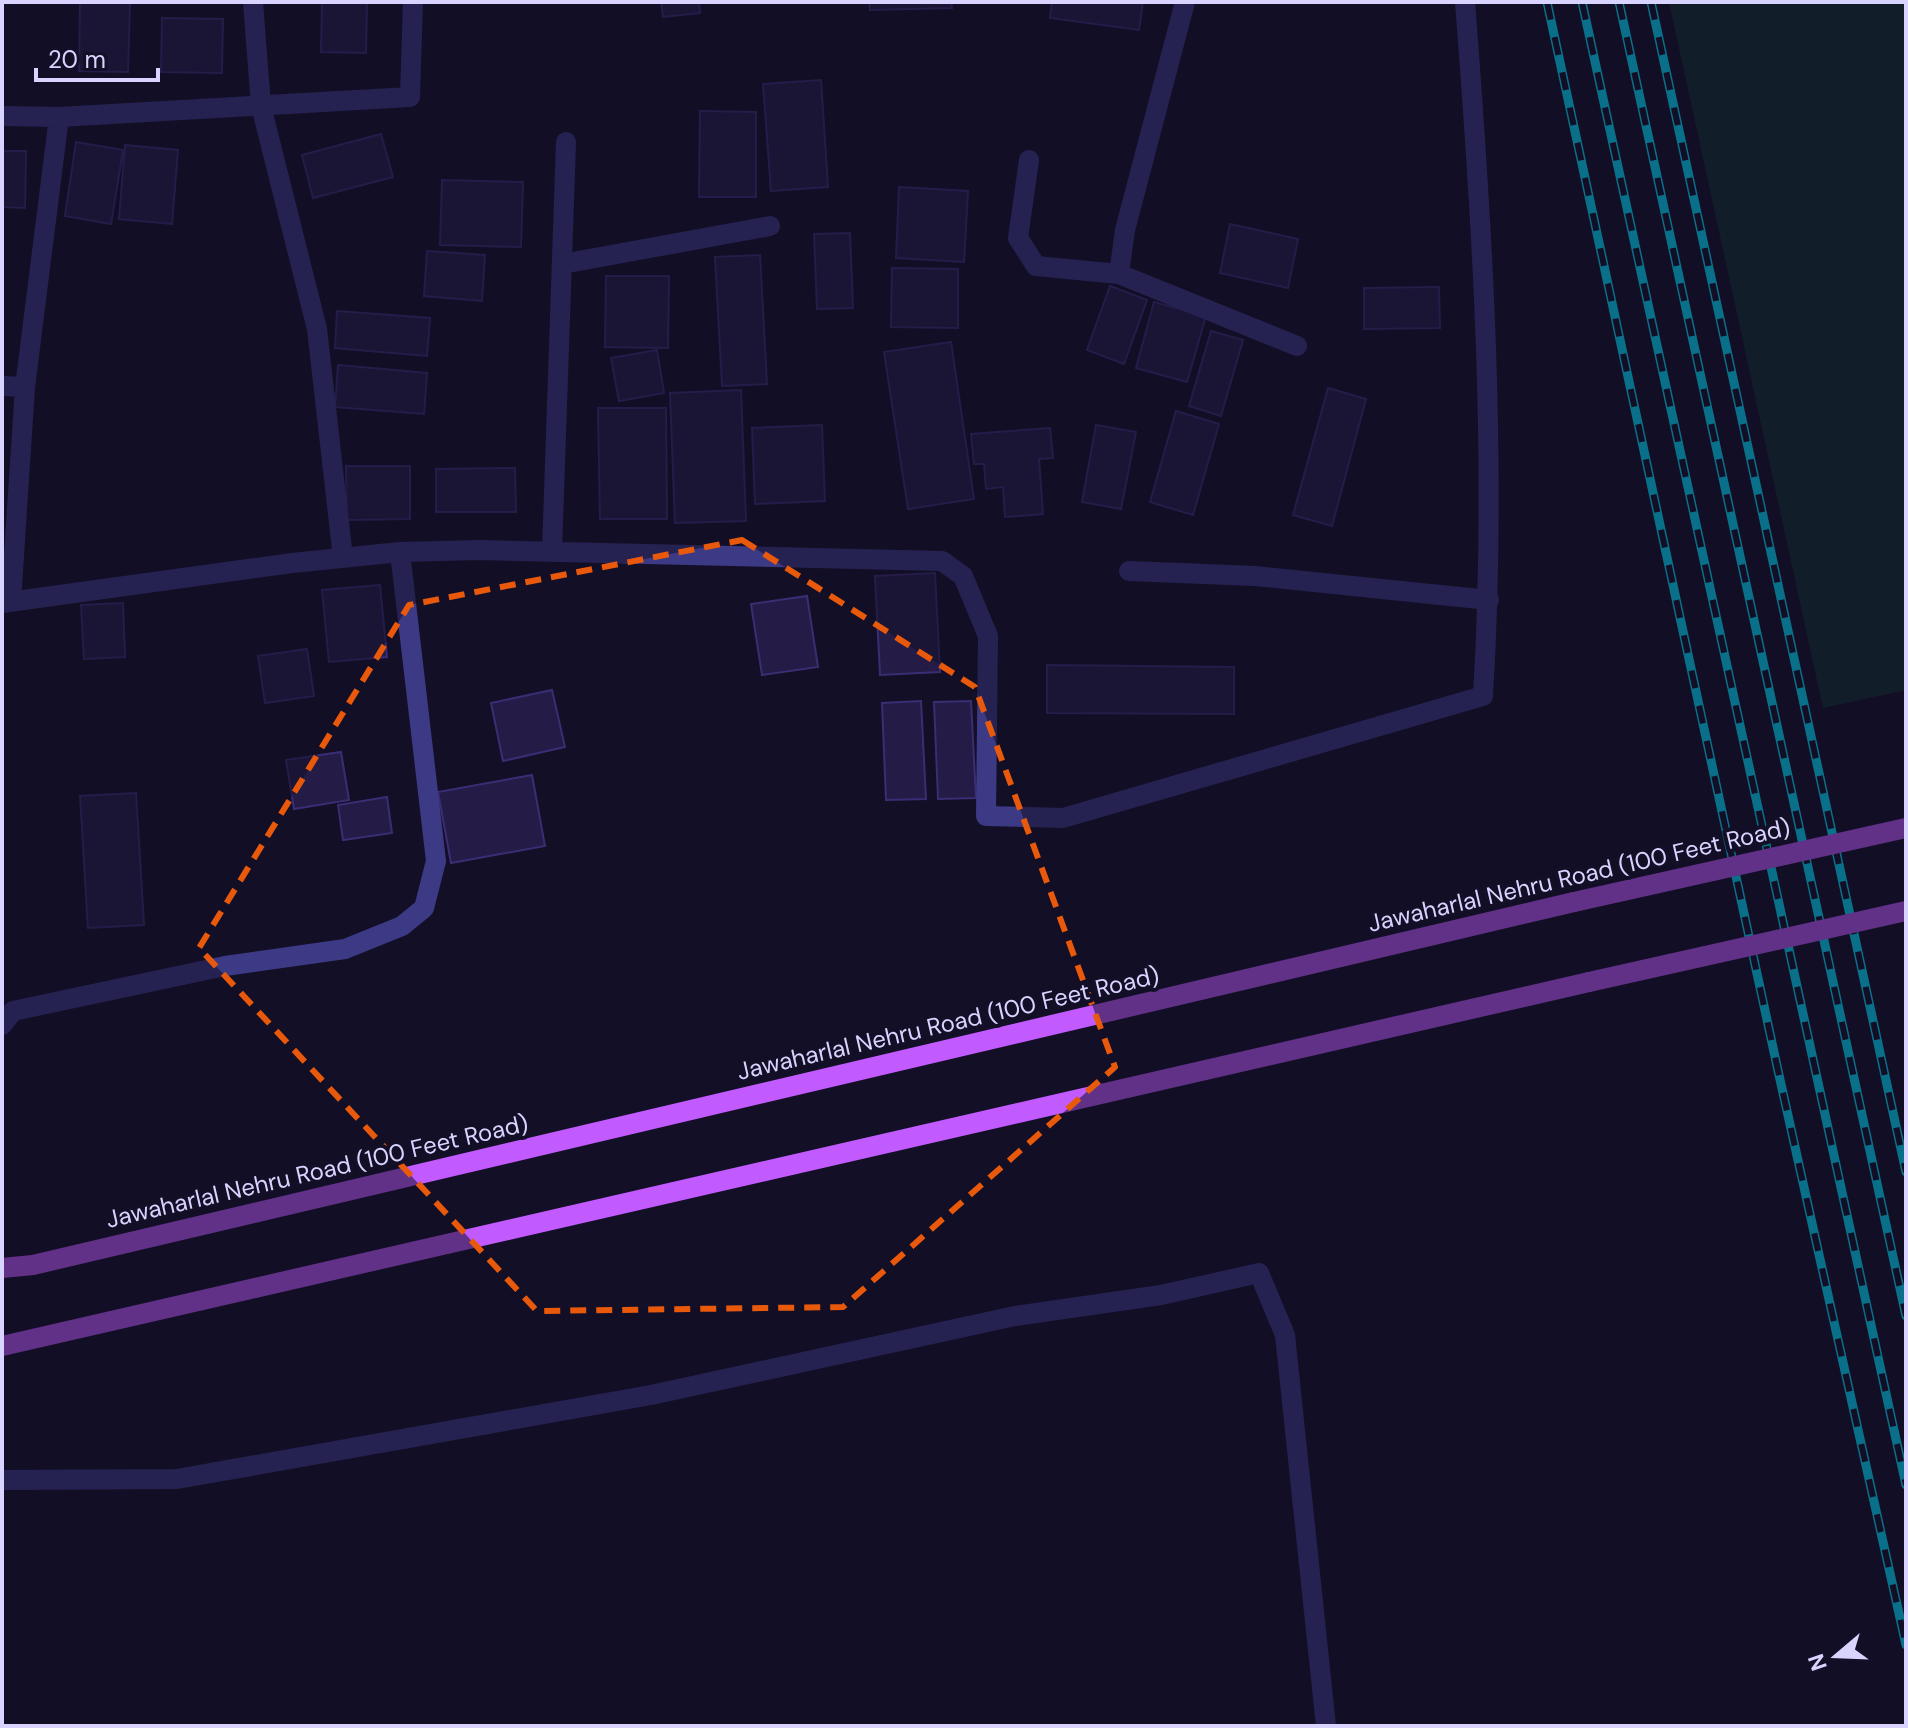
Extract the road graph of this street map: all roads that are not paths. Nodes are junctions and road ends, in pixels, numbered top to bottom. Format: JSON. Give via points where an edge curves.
{"nodes":[{"id":1,"x":253,"y":2,"type":"edge"},
{"id":2,"x":413,"y":2,"type":"edge"},
{"id":3,"x":1185,"y":2,"type":"edge"},
{"id":4,"x":1465,"y":2,"type":"edge"},
{"id":5,"x":261,"y":106,"type":"junction"},
{"id":6,"x":2,"y":116,"type":"edge"},
{"id":7,"x":59,"y":117,"type":"junction"},
{"id":8,"x":566,"y":142,"type":"dead end"},
{"id":9,"x":1029,"y":160,"type":"dead end"},
{"id":10,"x":770,"y":226,"type":"dead end"},
{"id":11,"x":562,"y":264,"type":"junction"},
{"id":12,"x":1119,"y":274,"type":"junction"},
{"id":13,"x":1297,"y":346,"type":"dead end"},
{"id":14,"x":2,"y":386,"type":"edge"},
{"id":15,"x":25,"y":387,"type":"junction"},
{"id":16,"x":552,"y":551,"type":"junction"},
{"id":17,"x":400,"y":552,"type":"junction"},
{"id":18,"x":343,"y":558,"type":"junction"},
{"id":19,"x":1129,"y":571,"type":"dead end"},
{"id":20,"x":1489,"y":600,"type":"junction"},
{"id":21,"x":6,"y":602,"type":"edge"},
{"id":22,"x":1906,"y":828,"type":"edge"},
{"id":23,"x":1906,"y":911,"type":"edge"},
{"id":24,"x":2,"y":1025,"type":"edge"},
{"id":25,"x":2,"y":1268,"type":"edge"},
{"id":26,"x":2,"y":1346,"type":"edge"},
{"id":27,"x":2,"y":1480,"type":"edge"},
{"id":28,"x":1326,"y":1726,"type":"edge"}],
"edges":[{"from":1,"to":5,"type":"street"},
{"from":2,"to":5,"type":"street","via":[[410,97]]},
{"from":3,"to":12,"type":"street","via":[[1125,230]]},
{"from":4,"to":20,"type":"street","via":[[1481,200]]},
{"from":5,"to":7,"type":"street"},
{"from":5,"to":18,"type":"street","via":[[317,329]]},
{"from":6,"to":7,"type":"street"},
{"from":7,"to":15,"type":"street"},
{"from":8,"to":11,"type":"street"},
{"from":9,"to":12,"type":"street","via":[[1018,238],[1036,266]]},
{"from":10,"to":11,"type":"street"},
{"from":11,"to":16,"type":"street"},
{"from":12,"to":13,"type":"street"},
{"from":14,"to":15,"type":"street"},
{"from":15,"to":21,"type":"street"},
{"from":16,"to":17,"type":"street"},
{"from":16,"to":20,"type":"street","via":[[942,561],[963,576],[988,636],[986,816],[1063,818],[1483,696]]},
{"from":17,"to":18,"type":"street"},
{"from":17,"to":24,"type":"street","via":[[436,861],[424,908],[402,926],[345,949],[225,966],[13,1011]]},
{"from":18,"to":21,"type":"street"},
{"from":19,"to":20,"type":"street","via":[[1255,576]]},
{"from":22,"to":25,"type":"main road","name":"Jawaharlal Nehru Road (100 Feet Road)","bridge":true,"via":[[64,1258]]},
{"from":23,"to":26,"type":"main road","bridge":true},
{"from":27,"to":28,"type":"street","via":[[177,1479],[651,1395],[1015,1316],[1161,1295],[1259,1273],[1285,1335]]}]}
